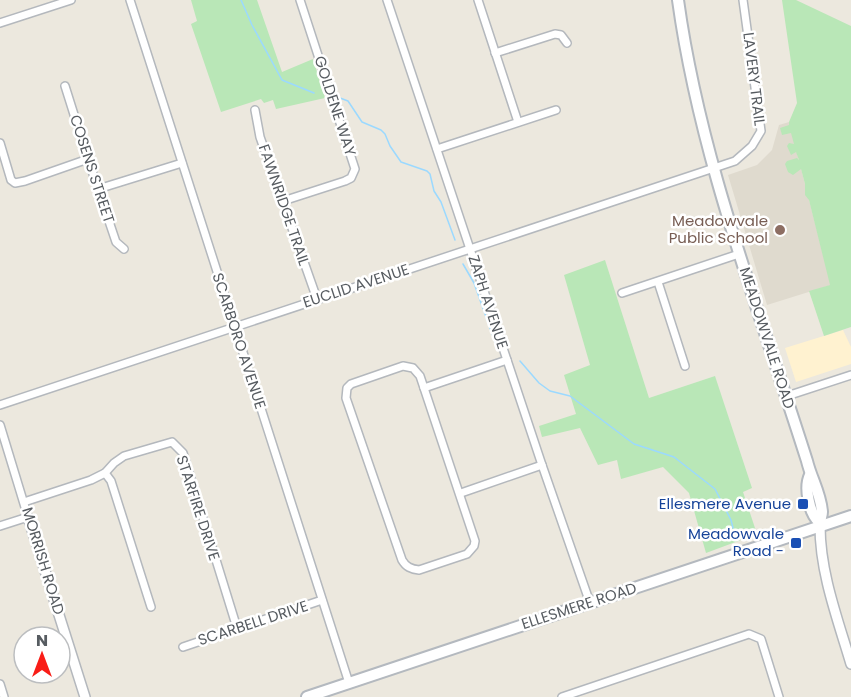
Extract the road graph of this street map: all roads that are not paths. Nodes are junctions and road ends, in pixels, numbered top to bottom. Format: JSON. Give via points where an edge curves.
{"nodes":[{"id":1,"x":70,"y":0,"type":"edge"},
{"id":2,"x":130,"y":0,"type":"edge"},
{"id":3,"x":300,"y":0,"type":"edge"},
{"id":4,"x":387,"y":0,"type":"edge"},
{"id":5,"x":478,"y":0,"type":"edge"},
{"id":6,"x":672,"y":0,"type":"edge"},
{"id":7,"x":678,"y":0,"type":"edge"},
{"id":8,"x":743,"y":0,"type":"edge"},
{"id":9,"x":0,"y":23,"type":"edge"},
{"id":10,"x":682,"y":27,"type":"junction"},
{"id":11,"x":567,"y":43,"type":"dead end"},
{"id":12,"x":495,"y":53,"type":"junction"},
{"id":13,"x":65,"y":86,"type":"dead end"},
{"id":14,"x":255,"y":110,"type":"dead end"},
{"id":15,"x":556,"y":110,"type":"dead end"},
{"id":16,"x":518,"y":122,"type":"junction"},
{"id":17,"x":0,"y":143,"type":"edge"},
{"id":18,"x":437,"y":149,"type":"junction"},
{"id":19,"x":88,"y":159,"type":"junction"},
{"id":20,"x":182,"y":163,"type":"junction"},
{"id":21,"x":713,"y":169,"type":"junction"},
{"id":22,"x":99,"y":189,"type":"junction"},
{"id":23,"x":283,"y":201,"type":"junction"},
{"id":24,"x":124,"y":249,"type":"dead end"},
{"id":25,"x":470,"y":249,"type":"junction"},
{"id":26,"x":739,"y":254,"type":"junction"},
{"id":27,"x":658,"y":282,"type":"junction"},
{"id":28,"x":622,"y":293,"type":"dead end"},
{"id":29,"x":317,"y":299,"type":"junction"},
{"id":30,"x":235,"y":327,"type":"junction"},
{"id":31,"x":507,"y":360,"type":"junction"},
{"id":32,"x":685,"y":366,"type":"dead end"},
{"id":33,"x":851,"y":375,"type":"edge"},
{"id":34,"x":424,"y":388,"type":"junction"},
{"id":35,"x":787,"y":396,"type":"junction"},
{"id":36,"x":0,"y":405,"type":"edge"},
{"id":37,"x":0,"y":425,"type":"edge"},
{"id":38,"x":542,"y":465,"type":"junction"},
{"id":39,"x":105,"y":473,"type":"junction"},
{"id":40,"x":461,"y":493,"type":"junction"},
{"id":41,"x":24,"y":502,"type":"junction"},
{"id":42,"x":851,"y":516,"type":"edge"},
{"id":43,"x":28,"y":517,"type":"junction"},
{"id":44,"x":820,"y":524,"type":"junction"},
{"id":45,"x":0,"y":526,"type":"edge"},
{"id":46,"x":322,"y":600,"type":"junction"},
{"id":47,"x":590,"y":603,"type":"junction"},
{"id":48,"x":151,"y":607,"type":"dead end"},
{"id":49,"x":237,"y":628,"type":"junction"},
{"id":50,"x":183,"y":646,"type":"dead end"},
{"id":51,"x":850,"y":660,"type":"edge"},
{"id":52,"x":348,"y":683,"type":"junction"},
{"id":53,"x":0,"y":684,"type":"edge"},
{"id":54,"x":328,"y":694,"type":"edge"},
{"id":55,"x":4,"y":697,"type":"edge"},
{"id":56,"x":85,"y":697,"type":"edge"},
{"id":57,"x":307,"y":697,"type":"edge"},
{"id":58,"x":562,"y":697,"type":"edge"},
{"id":59,"x":779,"y":697,"type":"edge"}],
"edges":[{"from":1,"to":9,"type":"street"},
{"from":2,"to":20,"type":"street","name":"SCARBORO AVENUE"},
{"from":3,"to":23,"type":"street","name":"GOLDENE WAY","via":[[355,170],[345,181]]},
{"from":4,"to":18,"type":"street","name":"ZAPH AVENUE"},
{"from":5,"to":12,"type":"street"},
{"from":6,"to":10,"type":"main road","name":"MEADOWVALE ROAD"},
{"from":7,"to":10,"type":"main road","name":"MEADOWVALE ROAD"},
{"from":8,"to":21,"type":"street","name":"LAVERY TRAIL","via":[[761,131],[752,146],[735,160]]},
{"from":10,"to":21,"type":"main road","name":"MEADOWVALE ROAD"},
{"from":11,"to":12,"type":"street","via":[[555,34]]},
{"from":12,"to":16,"type":"street"},
{"from":13,"to":19,"type":"street","name":"COSENS STREET"},
{"from":14,"to":23,"type":"street","name":"FAWNRIDGE TRAIL","via":[[260,137]]},
{"from":15,"to":16,"type":"street"},
{"from":16,"to":18,"type":"street"},
{"from":17,"to":19,"type":"street","via":[[15,183]]},
{"from":18,"to":25,"type":"street","name":"ZAPH AVENUE"},
{"from":19,"to":22,"type":"street","name":"COSENS STREET"},
{"from":20,"to":22,"type":"street"},
{"from":20,"to":30,"type":"street","name":"SCARBORO AVENUE"},
{"from":21,"to":25,"type":"street","name":"EUCLID AVENUE"},
{"from":21,"to":26,"type":"main road","name":"MEADOWVALE ROAD"},
{"from":22,"to":24,"type":"street","name":"COSENS STREET","via":[[116,242]]},
{"from":23,"to":29,"type":"street","name":"FAWNRIDGE TRAIL"},
{"from":25,"to":29,"type":"street","name":"EUCLID AVENUE"},
{"from":25,"to":31,"type":"street","name":"ZAPH AVENUE"},
{"from":26,"to":27,"type":"street"},
{"from":26,"to":35,"type":"main road","name":"MEADOWVALE ROAD"},
{"from":27,"to":28,"type":"street"},
{"from":27,"to":32,"type":"street"},
{"from":29,"to":30,"type":"street","name":"EUCLID AVENUE"},
{"from":30,"to":36,"type":"street","name":"EUCLID AVENUE"},
{"from":30,"to":46,"type":"street","name":"SCARBORO AVENUE"},
{"from":31,"to":34,"type":"street"},
{"from":31,"to":38,"type":"street","name":"ZAPH AVENUE"},
{"from":33,"to":35,"type":"street"},
{"from":34,"to":40,"type":"street"},
{"from":34,"to":40,"type":"street","via":[[417,371],[403,366],[347,388],[354,423],[405,566],[418,570],[471,550],[475,541]]},
{"from":35,"to":44,"type":"main road","name":"MEADOWVALE ROAD","via":[[814,480],[822,514]]},
{"from":37,"to":41,"type":"street","name":"MORRISH ROAD"},
{"from":38,"to":40,"type":"street"},
{"from":38,"to":47,"type":"street","name":"ZAPH AVENUE"},
{"from":39,"to":41,"type":"street","name":"STARFIRE DRIVE"},
{"from":39,"to":48,"type":"street","via":[[111,481]]},
{"from":39,"to":49,"type":"street","name":"STARFIRE DRIVE","via":[[124,456],[172,441],[179,448]]},
{"from":41,"to":43,"type":"street","name":"MORRISH ROAD"},
{"from":42,"to":44,"type":"main road","name":"ELLESMERE ROAD"},
{"from":43,"to":45,"type":"street"},
{"from":43,"to":56,"type":"street","name":"MORRISH ROAD"},
{"from":44,"to":47,"type":"main road","name":"ELLESMERE ROAD"},
{"from":44,"to":51,"type":"street","name":"MEADOWVALE ROAD","via":[[826,577]]},
{"from":46,"to":49,"type":"street","name":"SCARBELL DRIVE"},
{"from":46,"to":52,"type":"street","name":"SCARBORO AVENUE"},
{"from":47,"to":52,"type":"main road","name":"ELLESMERE ROAD"},
{"from":49,"to":50,"type":"street","name":"SCARBELL DRIVE"},
{"from":52,"to":54,"type":"main road","name":"ELLESMERE ROAD"},
{"from":53,"to":55,"type":"street"},
{"from":54,"to":57,"type":"main road","name":"ELLESMERE ROAD"},
{"from":58,"to":59,"type":"street","via":[[749,634],[761,639]]}]}
